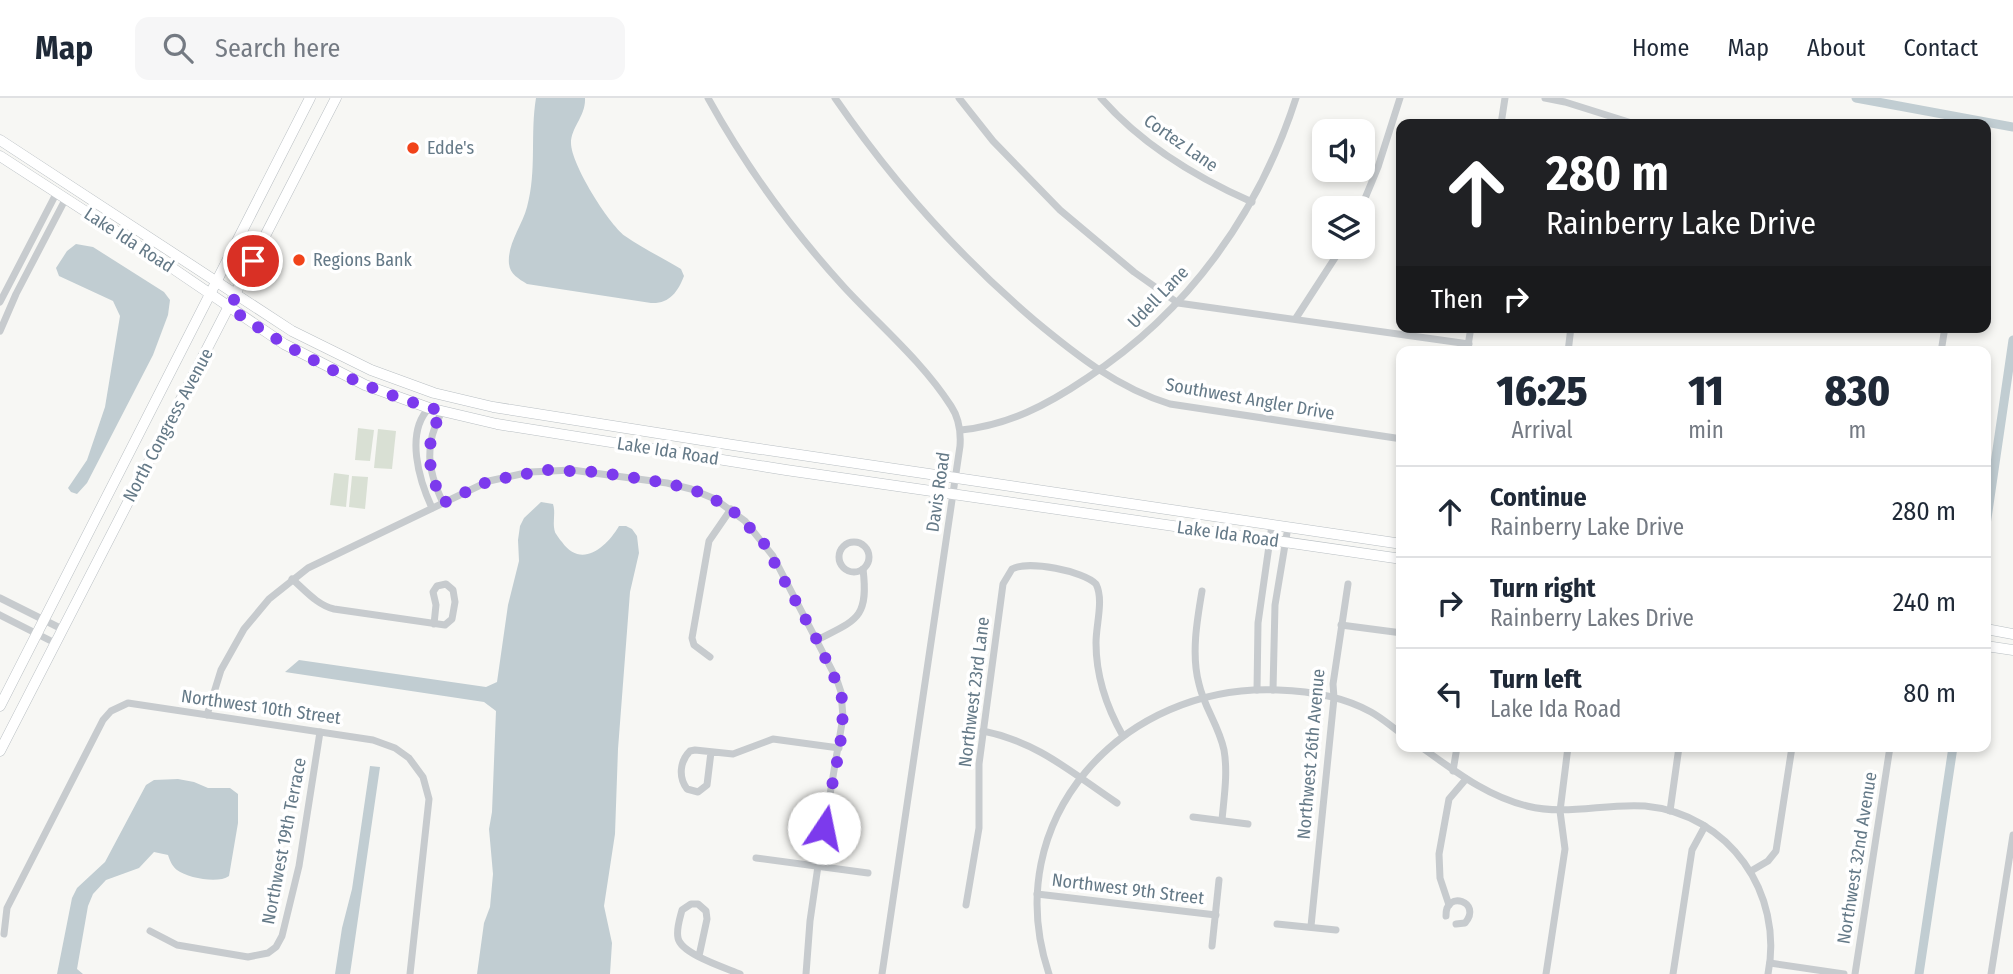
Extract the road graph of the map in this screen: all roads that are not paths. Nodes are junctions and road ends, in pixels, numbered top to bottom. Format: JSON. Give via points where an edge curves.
{"nodes":[{"id":1,"x":310,"y":98,"type":"edge"},
{"id":2,"x":336,"y":98,"type":"edge"},
{"id":3,"x":708,"y":98,"type":"edge"},
{"id":4,"x":835,"y":98,"type":"edge"},
{"id":5,"x":958,"y":98,"type":"edge"},
{"id":6,"x":1101,"y":98,"type":"edge"},
{"id":7,"x":1296,"y":98,"type":"edge"},
{"id":8,"x":1400,"y":98,"type":"edge"},
{"id":9,"x":1505,"y":98,"type":"edge"},
{"id":10,"x":1545,"y":98,"type":"edge"},
{"id":11,"x":1502,"y":119,"type":"edge"},
{"id":12,"x":1619,"y":119,"type":"edge"},
{"id":13,"x":0,"y":140,"type":"edge"},
{"id":14,"x":0,"y":156,"type":"edge"},
{"id":15,"x":62,"y":195,"type":"junction"},
{"id":16,"x":1366,"y":196,"type":"edge"},
{"id":17,"x":1252,"y":202,"type":"junction"},
{"id":18,"x":1334,"y":259,"type":"edge"},
{"id":19,"x":217,"y":281,"type":"junction"},
{"id":20,"x":210,"y":294,"type":"junction"},
{"id":21,"x":236,"y":295,"type":"junction"},
{"id":22,"x":0,"y":302,"type":"edge"},
{"id":23,"x":1178,"y":303,"type":"junction"},
{"id":24,"x":230,"y":308,"type":"junction"},
{"id":25,"x":1296,"y":318,"type":"junction"},
{"id":26,"x":0,"y":331,"type":"edge"},
{"id":27,"x":1457,"y":346,"type":"edge"},
{"id":28,"x":1099,"y":370,"type":"junction"},
{"id":29,"x":471,"y":403,"type":"junction"},
{"id":30,"x":429,"y":408,"type":"junction"},
{"id":31,"x":442,"y":411,"type":"junction"},
{"id":32,"x":961,"y":430,"type":"junction"},
{"id":33,"x":1396,"y":438,"type":"edge"},
{"id":34,"x":716,"y":442,"type":"junction"},
{"id":35,"x":689,"y":454,"type":"junction"},
{"id":36,"x":956,"y":478,"type":"junction"},
{"id":37,"x":953,"y":494,"type":"junction"},
{"id":38,"x":443,"y":503,"type":"junction"},
{"id":39,"x":432,"y":508,"type":"junction"},
{"id":40,"x":731,"y":509,"type":"junction"},
{"id":41,"x":1272,"y":525,"type":"junction"},
{"id":42,"x":1288,"y":527,"type":"junction"},
{"id":43,"x":1270,"y":540,"type":"junction"},
{"id":44,"x":1285,"y":542,"type":"junction"},
{"id":45,"x":1396,"y":543,"type":"edge"},
{"id":46,"x":1396,"y":558,"type":"edge"},
{"id":47,"x":863,"y":569,"type":"junction"},
{"id":48,"x":292,"y":579,"type":"junction"},
{"id":49,"x":1348,"y":584,"type":"dead end"},
{"id":50,"x":1202,"y":592,"type":"dead end"},
{"id":51,"x":0,"y":598,"type":"edge"},
{"id":52,"x":0,"y":615,"type":"edge"},
{"id":53,"x":44,"y":620,"type":"junction"},
{"id":54,"x":434,"y":624,"type":"junction"},
{"id":55,"x":1341,"y":625,"type":"junction"},
{"id":56,"x":62,"y":629,"type":"junction"},
{"id":57,"x":1991,"y":631,"type":"edge"},
{"id":58,"x":1396,"y":632,"type":"edge"},
{"id":59,"x":37,"y":634,"type":"junction"},
{"id":60,"x":2013,"y":634,"type":"edge"},
{"id":61,"x":817,"y":640,"type":"junction"},
{"id":62,"x":55,"y":643,"type":"junction"},
{"id":63,"x":1991,"y":647,"type":"edge"},
{"id":64,"x":2013,"y":650,"type":"edge"},
{"id":65,"x":710,"y":657,"type":"dead end"},
{"id":66,"x":1258,"y":690,"type":"junction"},
{"id":67,"x":1273,"y":690,"type":"junction"},
{"id":68,"x":1204,"y":698,"type":"junction"},
{"id":69,"x":1334,"y":698,"type":"junction"},
{"id":70,"x":0,"y":706,"type":"edge"},
{"id":71,"x":208,"y":715,"type":"junction"},
{"id":72,"x":1396,"y":730,"type":"edge"},
{"id":73,"x":983,"y":731,"type":"junction"},
{"id":74,"x":320,"y":732,"type":"junction"},
{"id":75,"x":1123,"y":736,"type":"junction"},
{"id":76,"x":839,"y":748,"type":"junction"},
{"id":77,"x":0,"y":751,"type":"edge"},
{"id":78,"x":711,"y":752,"type":"junction"},
{"id":79,"x":1428,"y":752,"type":"edge"},
{"id":80,"x":1456,"y":752,"type":"edge"},
{"id":81,"x":1567,"y":752,"type":"edge"},
{"id":82,"x":1678,"y":752,"type":"edge"},
{"id":83,"x":1791,"y":752,"type":"edge"},
{"id":84,"x":1889,"y":752,"type":"edge"},
{"id":85,"x":1453,"y":771,"type":"junction"},
{"id":86,"x":1080,"y":778,"type":"junction"},
{"id":87,"x":1466,"y":779,"type":"junction"},
{"id":88,"x":1117,"y":803,"type":"dead end"},
{"id":89,"x":1560,"y":811,"type":"junction"},
{"id":90,"x":1670,"y":811,"type":"junction"},
{"id":91,"x":1193,"y":817,"type":"dead end"},
{"id":92,"x":1222,"y":820,"type":"junction"},
{"id":93,"x":1248,"y":824,"type":"dead end"},
{"id":94,"x":1705,"y":826,"type":"junction"},
{"id":95,"x":2013,"y":835,"type":"edge"},
{"id":96,"x":756,"y":858,"type":"dead end"},
{"id":97,"x":818,"y":866,"type":"junction"},
{"id":98,"x":1751,"y":871,"type":"junction"},
{"id":99,"x":868,"y":873,"type":"dead end"},
{"id":100,"x":1219,"y":880,"type":"dead end"},
{"id":101,"x":1037,"y":894,"type":"junction"},
{"id":102,"x":966,"y":905,"type":"dead end"},
{"id":103,"x":1448,"y":905,"type":"junction"},
{"id":104,"x":2001,"y":909,"type":"junction"},
{"id":105,"x":2013,"y":910,"type":"edge"},
{"id":106,"x":1216,"y":915,"type":"junction"},
{"id":107,"x":1447,"y":916,"type":"dead end"},
{"id":108,"x":1277,"y":923,"type":"dead end"},
{"id":109,"x":1455,"y":924,"type":"dead end"},
{"id":110,"x":1311,"y":926,"type":"junction"},
{"id":111,"x":1336,"y":930,"type":"dead end"},
{"id":112,"x":150,"y":931,"type":"dead end"},
{"id":113,"x":4,"y":934,"type":"dead end"},
{"id":114,"x":1212,"y":946,"type":"dead end"},
{"id":115,"x":699,"y":956,"type":"junction"},
{"id":116,"x":1770,"y":962,"type":"junction"},
{"id":117,"x":410,"y":974,"type":"edge"},
{"id":118,"x":740,"y":974,"type":"edge"},
{"id":119,"x":806,"y":974,"type":"edge"},
{"id":120,"x":882,"y":974,"type":"edge"},
{"id":121,"x":1049,"y":974,"type":"edge"},
{"id":122,"x":1546,"y":974,"type":"edge"},
{"id":123,"x":1673,"y":974,"type":"edge"},
{"id":124,"x":1768,"y":974,"type":"edge"},
{"id":125,"x":1844,"y":974,"type":"edge"},
{"id":126,"x":1855,"y":974,"type":"edge"},
{"id":127,"x":1991,"y":974,"type":"edge"}],
"edges":[{"from":1,"to":19,"type":"street","name":"North Congress Avenue"},
{"from":2,"to":21,"type":"street","name":"North Congress Avenue"},
{"from":3,"to":32,"type":"street","name":"Davis Road","via":[[793,225],[923,369],[951,405]]},
{"from":4,"to":28,"type":"street","name":"Southwest Angler Drive","via":[[883,165],[948,240],[1013,302]]},
{"from":5,"to":23,"type":"street","via":[[1060,210]]},
{"from":6,"to":17,"type":"street","name":"Cortez Lane","via":[[1170,159]]},
{"from":7,"to":17,"type":"street","name":"Udell Lane"},
{"from":8,"to":16,"type":"street"},
{"from":9,"to":11,"type":"street"},
{"from":10,"to":12,"type":"street"},
{"from":13,"to":19,"type":"street","name":"Lake Ida Road"},
{"from":14,"to":15,"type":"street","name":"Lake Ida Road"},
{"from":15,"to":20,"type":"street","name":"Lake Ida Road"},
{"from":15,"to":22,"type":"street"},
{"from":15,"to":26,"type":"street"},
{"from":17,"to":23,"type":"street","name":"Udell Lane","via":[[1218,255]]},
{"from":18,"to":25,"type":"street"},
{"from":19,"to":20,"type":"street","name":"North Congress Avenue"},
{"from":19,"to":21,"type":"street","name":"Lake Ida Road"},
{"from":20,"to":24,"type":"street","name":"Lake Ida Road"},
{"from":20,"to":53,"type":"street","name":"North Congress Avenue"},
{"from":21,"to":24,"type":"street","name":"North Congress Avenue"},
{"from":21,"to":29,"type":"street","name":"Lake Ida Road","via":[[292,331],[366,368]]},
{"from":23,"to":25,"type":"street"},
{"from":23,"to":28,"type":"street","name":"Udell Lane"},
{"from":24,"to":30,"type":"street","name":"Lake Ida Road","via":[[310,359]]},
{"from":24,"to":56,"type":"street","name":"North Congress Avenue"},
{"from":25,"to":27,"type":"street"},
{"from":28,"to":32,"type":"street","name":"Udell Lane","via":[[1020,416]]},
{"from":28,"to":33,"type":"street","name":"Southwest Angler Drive","via":[[1170,404]]},
{"from":29,"to":30,"type":"street"},
{"from":29,"to":34,"type":"street","name":"Lake Ida Road"},
{"from":30,"to":31,"type":"street","name":"Lake Ida Road"},
{"from":30,"to":39,"type":"street","via":[[419,420],[417,443],[422,484]]},
{"from":31,"to":35,"type":"street","name":"Lake Ida Road"},
{"from":31,"to":38,"type":"street","via":[[432,429],[429,451],[432,479]]},
{"from":32,"to":36,"type":"street","name":"Davis Road"},
{"from":34,"to":35,"type":"street"},
{"from":34,"to":36,"type":"street","name":"Lake Ida Road"},
{"from":35,"to":37,"type":"street","name":"Lake Ida Road"},
{"from":36,"to":37,"type":"street","name":"Davis Road"},
{"from":36,"to":41,"type":"street","name":"Lake Ida Road"},
{"from":37,"to":43,"type":"street","name":"Lake Ida Road"},
{"from":37,"to":120,"type":"street","name":"Davis Road"},
{"from":38,"to":39,"type":"street"},
{"from":38,"to":40,"type":"street","via":[[489,481],[530,472],[572,470],[679,485]]},
{"from":39,"to":48,"type":"street"},
{"from":40,"to":61,"type":"street","via":[[762,540]]},
{"from":40,"to":65,"type":"street","via":[[707,547],[692,638]]},
{"from":41,"to":42,"type":"street","name":"Lake Ida Road"},
{"from":41,"to":43,"type":"street"},
{"from":42,"to":44,"type":"street"},
{"from":42,"to":45,"type":"street","name":"Lake Ida Road"},
{"from":43,"to":44,"type":"street","name":"Lake Ida Road"},
{"from":43,"to":66,"type":"street","via":[[1258,623]]},
{"from":44,"to":46,"type":"street","name":"Lake Ida Road"},
{"from":44,"to":67,"type":"street","via":[[1275,605]]},
{"from":47,"to":47,"type":"street","via":[[867,550],[857,543],[845,546],[839,557],[844,568]]},
{"from":47,"to":61,"type":"street","via":[[860,613]]},
{"from":48,"to":54,"type":"street","via":[[328,608]]},
{"from":48,"to":71,"type":"street","via":[[253,616],[231,649]]},
{"from":49,"to":55,"type":"street","name":"Northwest 26th Avenue"},
{"from":50,"to":68,"type":"street","via":[[1196,659]]},
{"from":51,"to":53,"type":"street"},
{"from":52,"to":59,"type":"street"},
{"from":53,"to":56,"type":"street"},
{"from":53,"to":59,"type":"street","name":"North Congress Avenue"},
{"from":54,"to":54,"type":"street","via":[[445,625],[452,619],[453,590],[446,584],[433,592]]},
{"from":55,"to":58,"type":"street"},
{"from":55,"to":69,"type":"street","name":"Northwest 26th Avenue"},
{"from":56,"to":62,"type":"street","name":"North Congress Avenue"},
{"from":57,"to":60,"type":"street"},
{"from":59,"to":62,"type":"street"},
{"from":59,"to":70,"type":"street","name":"North Congress Avenue"},
{"from":61,"to":76,"type":"street","via":[[841,692]]},
{"from":62,"to":77,"type":"street","name":"North Congress Avenue"},
{"from":63,"to":64,"type":"street"},
{"from":66,"to":67,"type":"street"},
{"from":66,"to":68,"type":"street"},
{"from":67,"to":69,"type":"street"},
{"from":68,"to":75,"type":"street","via":[[1163,713]]},
{"from":68,"to":92,"type":"street","via":[[1219,730],[1225,760]]},
{"from":69,"to":72,"type":"street","via":[[1371,712]]},
{"from":69,"to":110,"type":"street","name":"Northwest 26th Avenue"},
{"from":71,"to":74,"type":"street","name":"Northwest 10th Street"},
{"from":71,"to":113,"type":"street","name":"Northwest 10th Street","via":[[128,703],[103,720],[7,908]]},
{"from":73,"to":75,"type":"street","name":"Northwest 23rd Lane","via":[[1003,584],[1012,569],[1029,565],[1082,575],[1099,590],[1098,667]]},
{"from":73,"to":86,"type":"street","via":[[1032,746]]},
{"from":73,"to":102,"type":"street","name":"Northwest 23rd Lane","via":[[979,828]]},
{"from":74,"to":112,"type":"street","name":"Northwest 19th Terrace","via":[[299,866],[276,947],[248,957],[177,946]]},
{"from":74,"to":117,"type":"street","name":"Northwest 10th Street","via":[[373,740],[400,751],[423,777],[430,805]]},
{"from":75,"to":86,"type":"street"},
{"from":76,"to":78,"type":"street","via":[[774,739],[740,753]]},
{"from":76,"to":97,"type":"street"},
{"from":78,"to":78,"type":"street","via":[[695,750],[686,755],[681,774],[687,789],[698,792],[707,785]]},
{"from":79,"to":85,"type":"street"},
{"from":80,"to":85,"type":"street"},
{"from":81,"to":89,"type":"street"},
{"from":82,"to":90,"type":"street"},
{"from":83,"to":98,"type":"street","via":[[1776,851]]},
{"from":84,"to":126,"type":"street","name":"Northwest 32nd Avenue"},
{"from":85,"to":87,"type":"street"},
{"from":86,"to":88,"type":"street"},
{"from":86,"to":101,"type":"street","via":[[1051,828]]},
{"from":87,"to":89,"type":"street","via":[[1510,802]]},
{"from":87,"to":103,"type":"street","via":[[1449,799],[1438,854]]},
{"from":89,"to":90,"type":"street","via":[[1629,805]]},
{"from":89,"to":122,"type":"street","via":[[1564,849]]},
{"from":90,"to":94,"type":"street"},
{"from":91,"to":92,"type":"street"},
{"from":92,"to":93,"type":"street"},
{"from":94,"to":98,"type":"street","via":[[1728,843]]},
{"from":94,"to":123,"type":"street","via":[[1692,850]]},
{"from":95,"to":104,"type":"street"},
{"from":96,"to":97,"type":"street"},
{"from":97,"to":99,"type":"street"},
{"from":97,"to":119,"type":"street"},
{"from":98,"to":116,"type":"street","via":[[1769,916]]},
{"from":100,"to":106,"type":"street","name":"Northwest 9th Street"},
{"from":101,"to":106,"type":"street","name":"Northwest 9th Street"},
{"from":101,"to":121,"type":"street","via":[[1040,940]]},
{"from":103,"to":107,"type":"street"},
{"from":103,"to":109,"type":"street","via":[[1459,901],[1470,910],[1467,920]]},
{"from":104,"to":105,"type":"street"},
{"from":104,"to":127,"type":"street"},
{"from":106,"to":114,"type":"street","name":"Northwest 9th Street"},
{"from":108,"to":110,"type":"street"},
{"from":110,"to":111,"type":"street"},
{"from":115,"to":115,"type":"street","via":[[686,950],[678,939],[682,910],[691,904],[706,911]]},
{"from":115,"to":118,"type":"street"},
{"from":116,"to":124,"type":"street"},
{"from":116,"to":125,"type":"street"}]}
